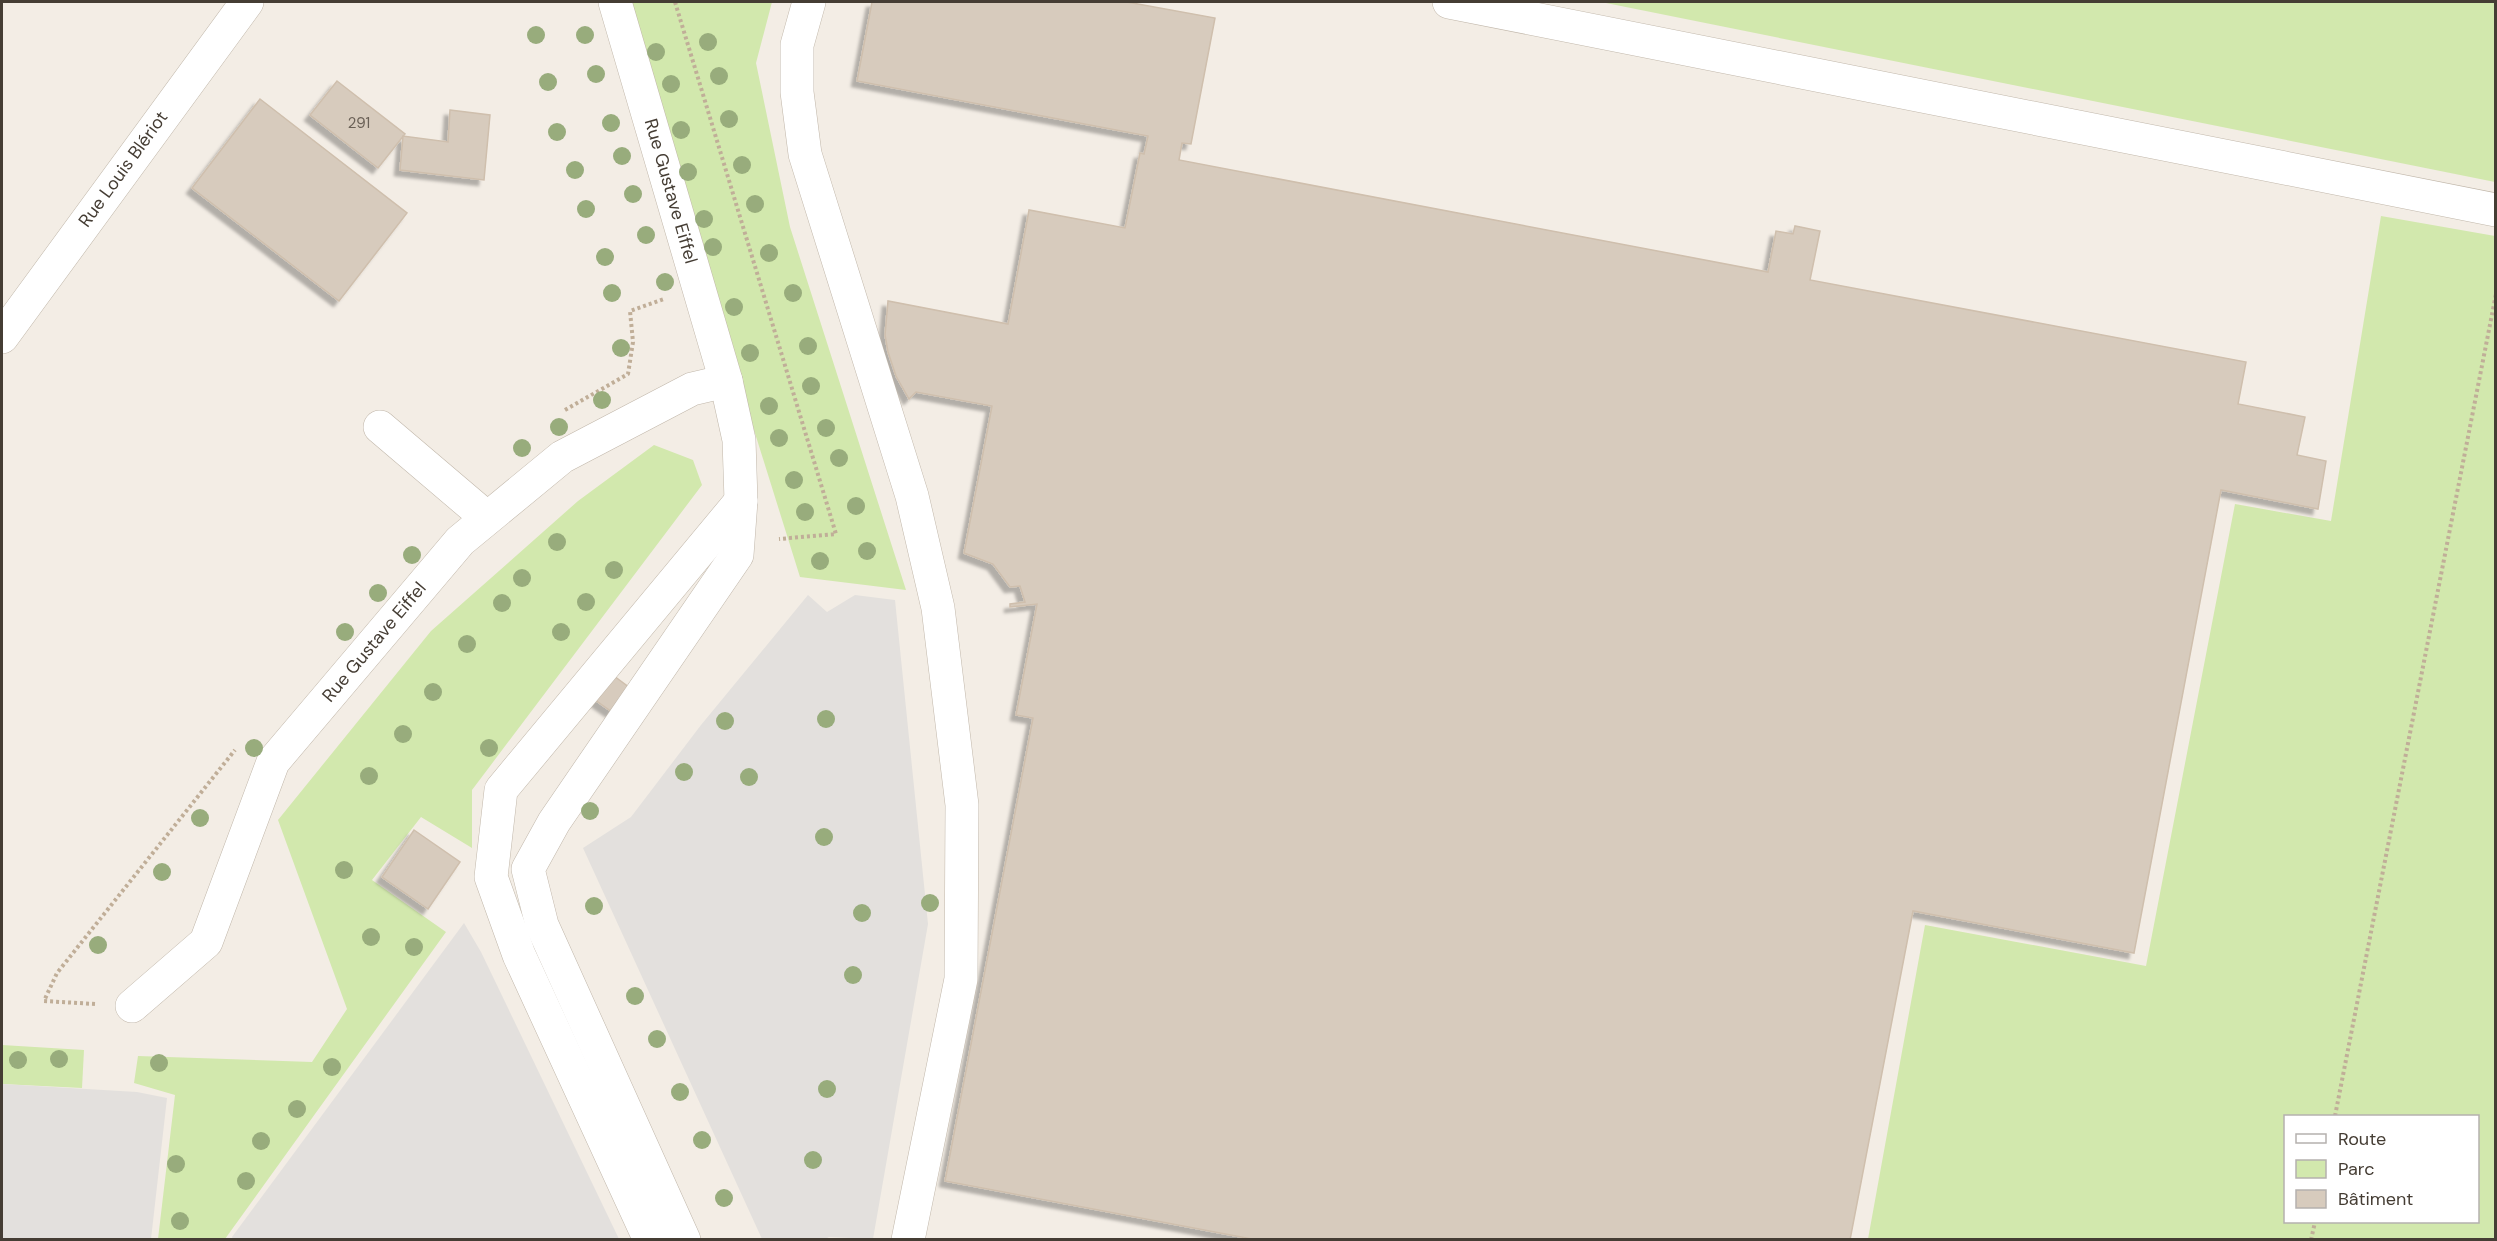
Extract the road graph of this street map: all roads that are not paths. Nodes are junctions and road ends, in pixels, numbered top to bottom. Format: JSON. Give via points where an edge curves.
{"nodes":[{"id":1,"x":247,"y":2,"type":"edge"},
{"id":2,"x":615,"y":2,"type":"edge"},
{"id":3,"x":809,"y":2,"type":"edge"},
{"id":4,"x":1449,"y":2,"type":"edge"},
{"id":5,"x":2496,"y":210,"type":"edge"},
{"id":6,"x":2,"y":337,"type":"edge"},
{"id":7,"x":726,"y":381,"type":"junction"},
{"id":8,"x":380,"y":427,"type":"dead end"},
{"id":9,"x":741,"y":501,"type":"junction"},
{"id":10,"x":487,"y":518,"type":"junction"},
{"id":11,"x":132,"y":1006,"type":"dead end"},
{"id":12,"x":650,"y":1239,"type":"edge"},
{"id":13,"x":684,"y":1239,"type":"edge"},
{"id":14,"x":908,"y":1239,"type":"edge"}],
"edges":[{"from":1,"to":6,"type":"street","name":"Rue Louis Blériot"},
{"from":2,"to":7,"type":"street","name":"Rue Gustave Eiffel"},
{"from":3,"to":14,"type":"street","via":[[797,45],[796,92],[805,154],[912,496],[938,608],[962,805],[961,979]]},
{"from":4,"to":5,"type":"street"},
{"from":7,"to":9,"type":"street","name":"Rue Gustave Eiffel","via":[[739,440]]},
{"from":7,"to":10,"type":"street","name":"Rue Gustave Eiffel","via":[[692,389],[562,457]]},
{"from":8,"to":10,"type":"street"},
{"from":9,"to":12,"type":"street","via":[[501,790],[490,877],[519,956]]},
{"from":9,"to":13,"type":"street","name":"Rue Gustave Eiffel","via":[[737,555],[554,822],[528,869],[542,925]]},
{"from":10,"to":11,"type":"street","name":"Rue Gustave Eiffel","via":[[460,541],[273,762],[206,942]]}]}
